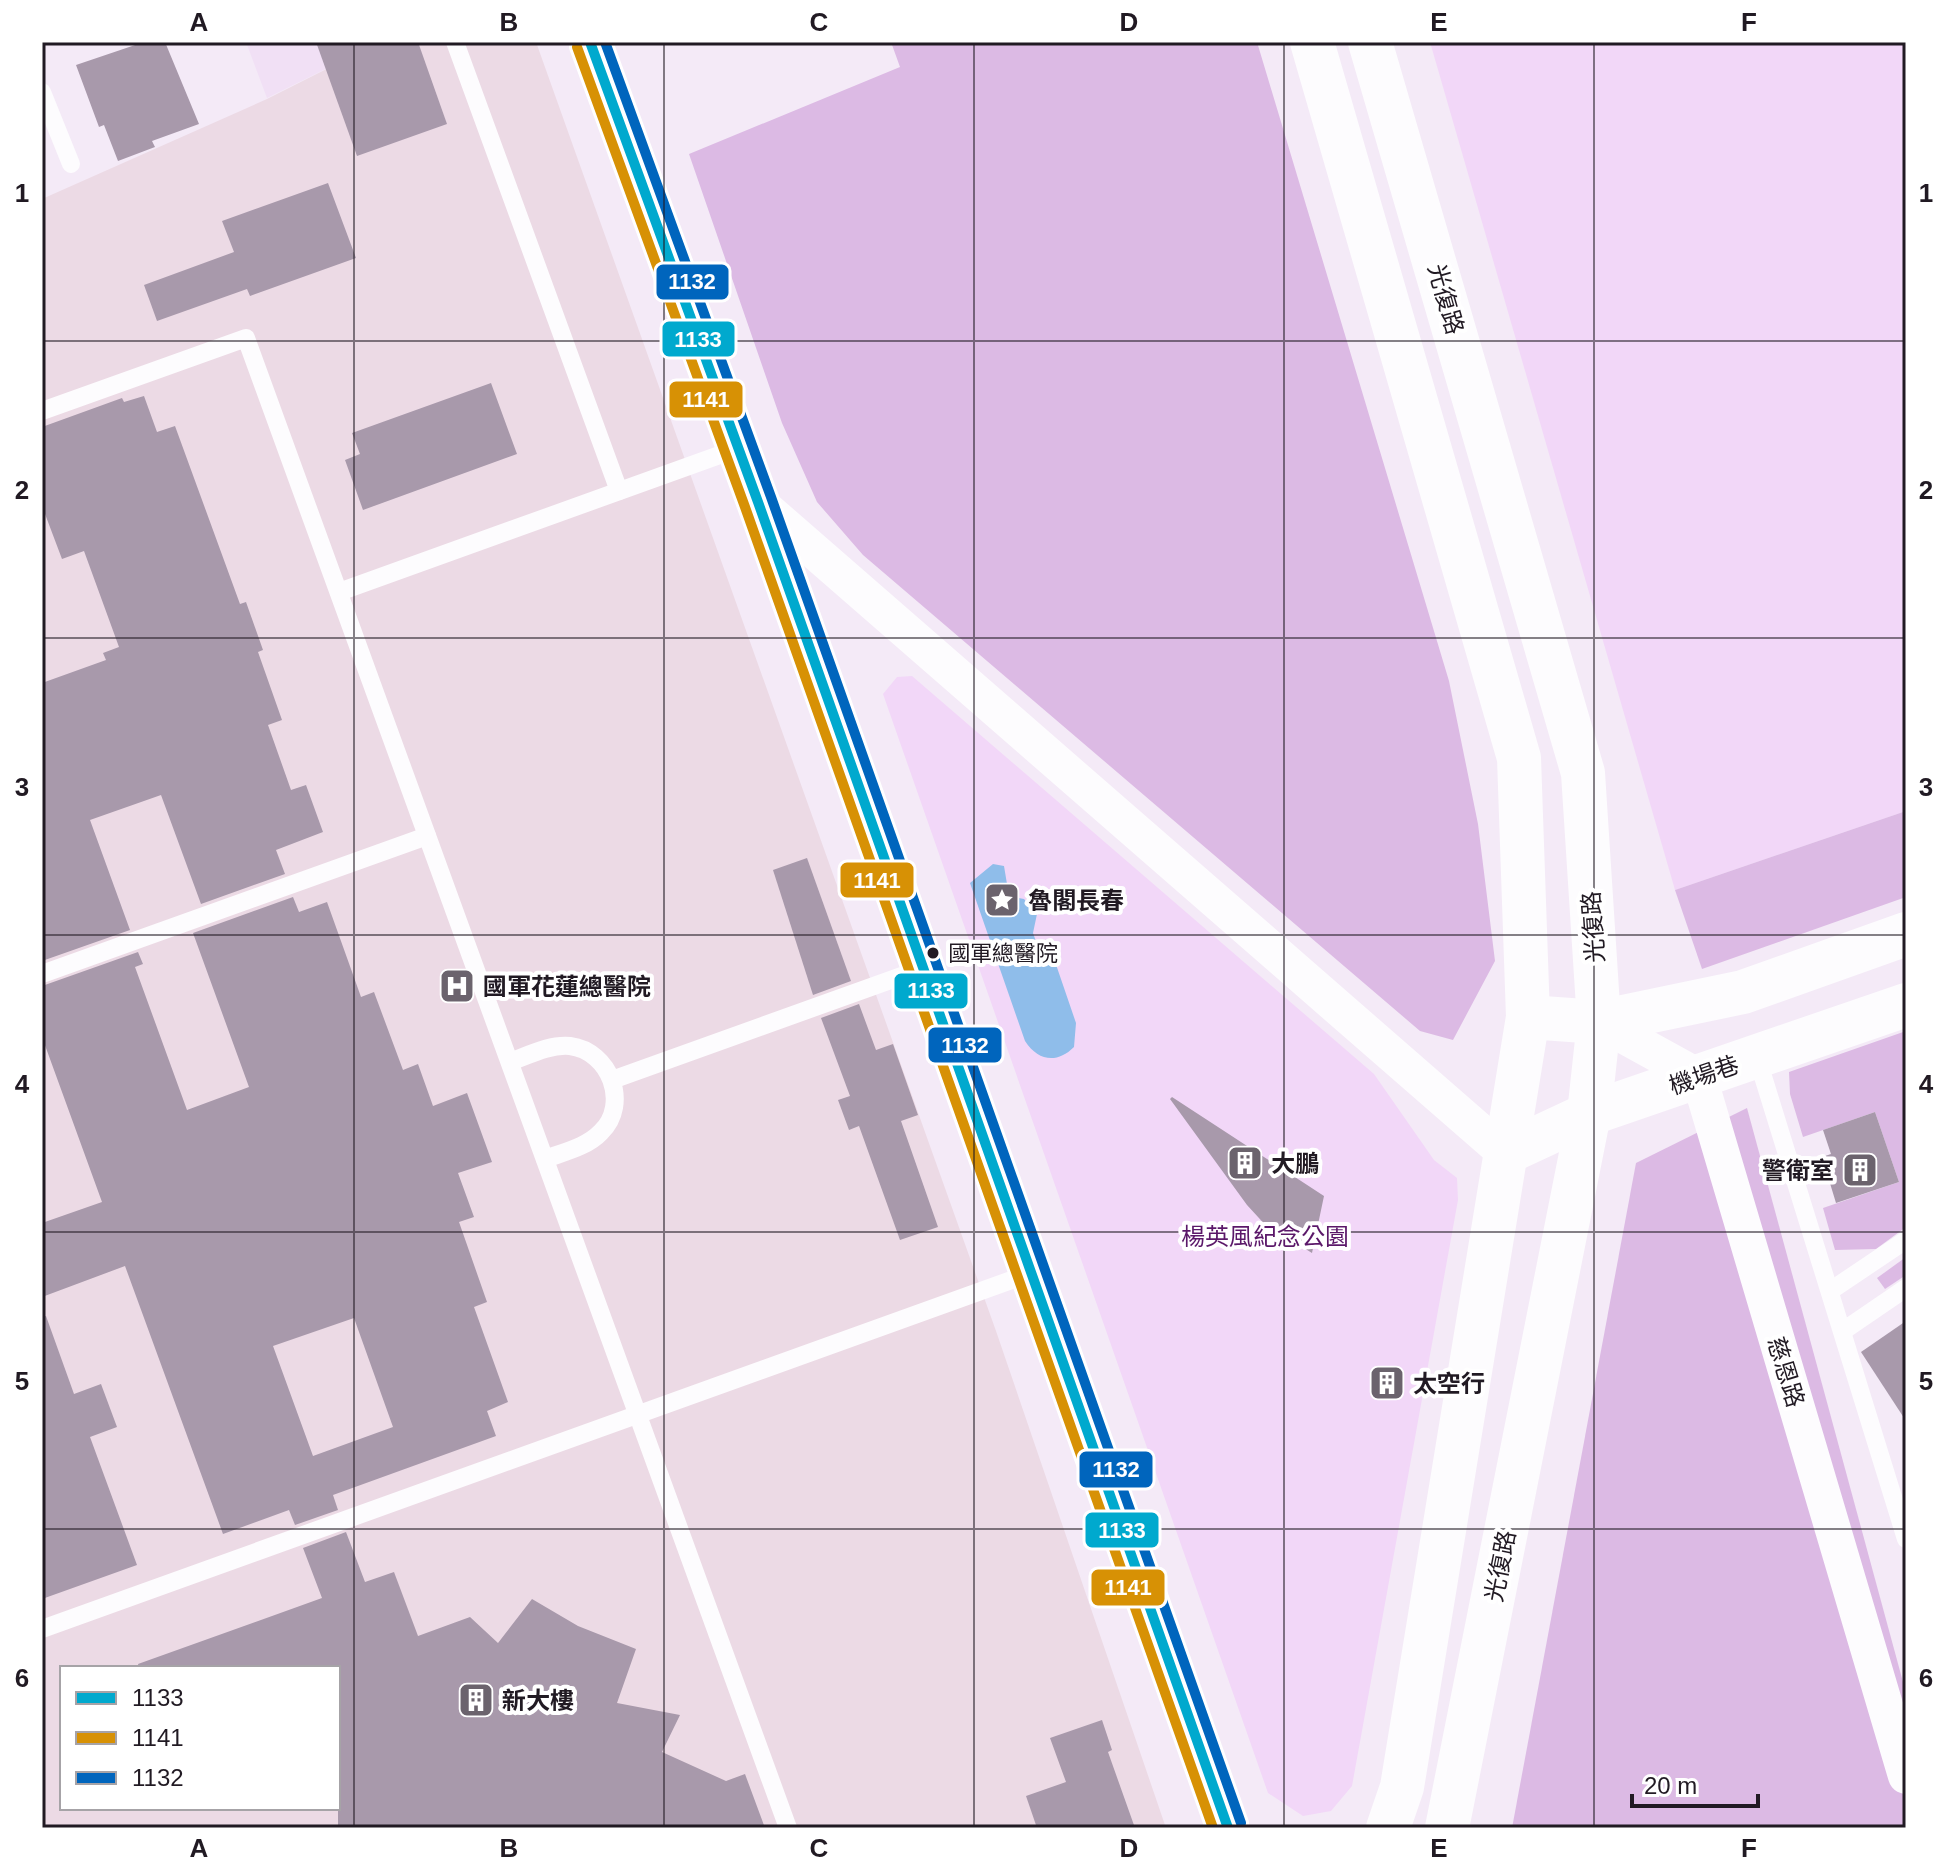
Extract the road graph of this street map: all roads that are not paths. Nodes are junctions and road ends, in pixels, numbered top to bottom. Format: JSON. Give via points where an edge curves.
{"nodes":[{"id":1,"x":455,"y":42,"type":"edge"},
{"id":2,"x":590,"y":42,"type":"edge"},
{"id":3,"x":1312,"y":42,"type":"edge"},
{"id":4,"x":1370,"y":42,"type":"edge"},
{"id":5,"x":42,"y":92,"type":"edge"},
{"id":6,"x":71,"y":164,"type":"dead end"},
{"id":7,"x":42,"y":411,"type":"edge"},
{"id":8,"x":739,"y":448,"type":"junction"},
{"id":9,"x":619,"y":491,"type":"junction"},
{"id":10,"x":758,"y":502,"type":"junction"},
{"id":11,"x":339,"y":592,"type":"junction"},
{"id":12,"x":427,"y":836,"type":"junction"},
{"id":13,"x":1906,"y":934,"type":"edge"},
{"id":14,"x":924,"y":968,"type":"junction"},
{"id":15,"x":42,"y":974,"type":"edge"},
{"id":16,"x":1906,"y":1005,"type":"edge"},
{"id":17,"x":1528,"y":1017,"type":"junction"},
{"id":18,"x":1599,"y":1022,"type":"junction"},
{"id":19,"x":1757,"y":1057,"type":"junction"},
{"id":20,"x":510,"y":1062,"type":"junction"},
{"id":21,"x":1699,"y":1077,"type":"junction"},
{"id":22,"x":612,"y":1080,"type":"junction"},
{"id":23,"x":1589,"y":1114,"type":"junction"},
{"id":24,"x":1505,"y":1153,"type":"junction"},
{"id":25,"x":545,"y":1159,"type":"junction"},
{"id":26,"x":1906,"y":1240,"type":"edge"},
{"id":27,"x":1031,"y":1273,"type":"junction"},
{"id":28,"x":1906,"y":1288,"type":"edge"},
{"id":29,"x":1830,"y":1291,"type":"junction"},
{"id":30,"x":1843,"y":1331,"type":"junction"},
{"id":31,"x":638,"y":1414,"type":"junction"},
{"id":32,"x":1906,"y":1539,"type":"edge"},
{"id":33,"x":42,"y":1629,"type":"edge"},
{"id":34,"x":1906,"y":1776,"type":"edge"},
{"id":35,"x":788,"y":1828,"type":"edge"},
{"id":36,"x":1228,"y":1828,"type":"edge"},
{"id":37,"x":1388,"y":1828,"type":"edge"},
{"id":38,"x":1447,"y":1828,"type":"edge"}],
"edges":[{"from":1,"to":9,"type":"lane"},
{"from":2,"to":8,"type":"street"},
{"from":3,"to":17,"type":"main road","via":[[1519,758]]},
{"from":4,"to":18,"type":"main road","name":"光復路","via":[[1583,773]]},
{"from":5,"to":6,"type":"lane"},
{"from":7,"to":11,"type":"lane","via":[[246,338]]},
{"from":8,"to":9,"type":"lane"},
{"from":8,"to":10,"type":"street"},
{"from":9,"to":11,"type":"lane"},
{"from":10,"to":14,"type":"street"},
{"from":10,"to":24,"type":"street"},
{"from":11,"to":12,"type":"lane"},
{"from":12,"to":15,"type":"lane"},
{"from":12,"to":20,"type":"lane"},
{"from":13,"to":18,"type":"main road","via":[[1743,992]]},
{"from":14,"to":22,"type":"lane"},
{"from":14,"to":27,"type":"street"},
{"from":16,"to":19,"type":"main road","name":"機場巷"},
{"from":17,"to":18,"type":"main road"},
{"from":17,"to":24,"type":"main road"},
{"from":18,"to":21,"type":"street"},
{"from":18,"to":23,"type":"main road","name":"光復路"},
{"from":19,"to":21,"type":"main road","name":"機場巷"},
{"from":19,"to":29,"type":"lane"},
{"from":20,"to":22,"type":"lane","via":[[554,1046],[573,1046],[603,1064]]},
{"from":20,"to":25,"type":"lane"},
{"from":21,"to":23,"type":"main road","name":"機場巷"},
{"from":21,"to":34,"type":"street","name":"慈恩路"},
{"from":22,"to":25,"type":"lane","via":[[616,1097],[603,1131],[589,1143]]},
{"from":23,"to":24,"type":"main road","name":"機場巷"},
{"from":23,"to":38,"type":"main road","name":"光復路"},
{"from":24,"to":37,"type":"main road","via":[[1402,1787]]},
{"from":25,"to":31,"type":"lane"},
{"from":26,"to":29,"type":"lane"},
{"from":27,"to":31,"type":"lane"},
{"from":27,"to":36,"type":"street"},
{"from":28,"to":30,"type":"lane"},
{"from":29,"to":30,"type":"lane"},
{"from":30,"to":32,"type":"lane"},
{"from":31,"to":33,"type":"lane"},
{"from":31,"to":35,"type":"lane"}]}
